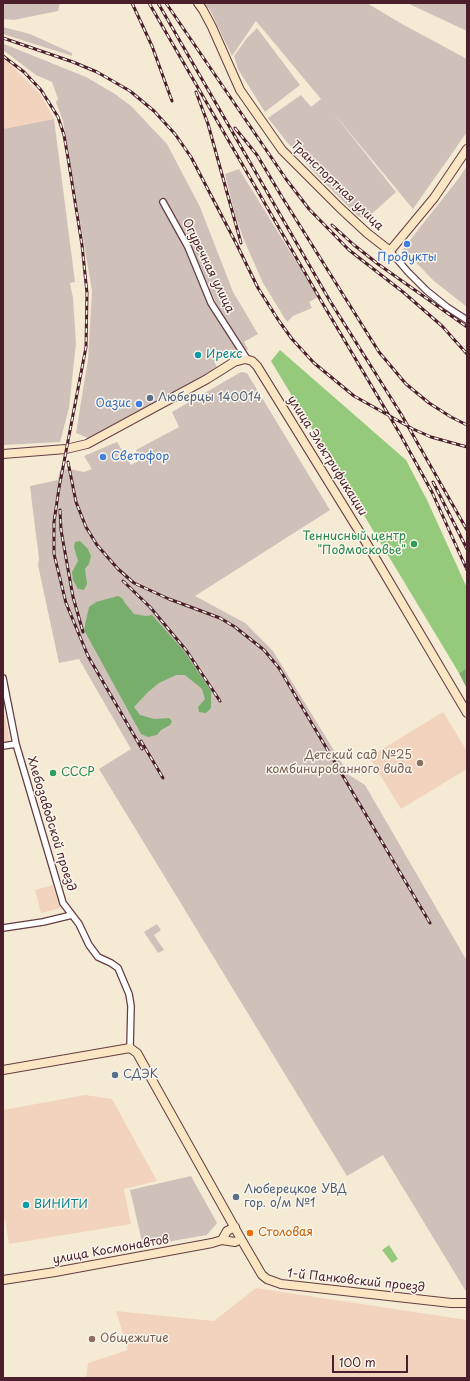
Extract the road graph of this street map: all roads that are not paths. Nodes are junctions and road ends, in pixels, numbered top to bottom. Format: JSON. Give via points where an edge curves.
{"nodes":[{"id":1,"x":198,"y":3,"type":"edge"},
{"id":2,"x":467,"y":150,"type":"edge"},
{"id":3,"x":163,"y":202,"type":"dead end"},
{"id":4,"x":390,"y":250,"type":"junction"},
{"id":5,"x":467,"y":320,"type":"edge"},
{"id":6,"x":247,"y":360,"type":"junction"},
{"id":7,"x":3,"y":454,"type":"edge"},
{"id":8,"x":3,"y":678,"type":"edge"},
{"id":9,"x":467,"y":713,"type":"edge"},
{"id":10,"x":16,"y":744,"type":"junction"},
{"id":11,"x":3,"y":746,"type":"edge"},
{"id":12,"x":72,"y":914,"type":"junction"},
{"id":13,"x":3,"y":928,"type":"edge"},
{"id":14,"x":130,"y":1048,"type":"junction"},
{"id":15,"x":3,"y":1070,"type":"edge"},
{"id":16,"x":235,"y":1227,"type":"junction"},
{"id":17,"x":241,"y":1239,"type":"junction"},
{"id":18,"x":222,"y":1240,"type":"junction"},
{"id":19,"x":3,"y":1280,"type":"edge"},
{"id":20,"x":467,"y":1303,"type":"edge"}],
"edges":[{"from":1,"to":4,"type":"street","name":"Транспортная улица","via":[[209,21],[240,90],[282,150],[340,208]]},
{"from":2,"to":4,"type":"street","via":[[434,198]]},
{"from":3,"to":6,"type":"street","name":"Огуречная улица","via":[[188,247],[211,303]]},
{"from":4,"to":5,"type":"street","via":[[427,291]]},
{"from":6,"to":7,"type":"street","via":[[234,362],[87,444],[66,449]]},
{"from":6,"to":9,"type":"street","name":"улица Электрификации","via":[[257,366]]},
{"from":8,"to":10,"type":"street","name":"Хлебозаводской проезд"},
{"from":10,"to":11,"type":"street"},
{"from":10,"to":12,"type":"street","name":"Хлебозаводской проезд","via":[[63,903]]},
{"from":12,"to":13,"type":"street","via":[[43,922]]},
{"from":12,"to":14,"type":"street","name":"Хлебозаводской проезд","via":[[98,957],[118,968],[125,983],[131,1006]]},
{"from":14,"to":15,"type":"street"},
{"from":14,"to":16,"type":"street","name":"1-й Панковский проезд","via":[[137,1054]]},
{"from":16,"to":17,"type":"street","name":"1-й Панковский проезд"},
{"from":16,"to":18,"type":"street","via":[[227,1231]]},
{"from":17,"to":18,"type":"street","via":[[235,1242]]},
{"from":17,"to":20,"type":"street","name":"1-й Панковский проезд","via":[[262,1275],[274,1283]]},
{"from":18,"to":19,"type":"street","name":"улица Космонавтов"}]}
